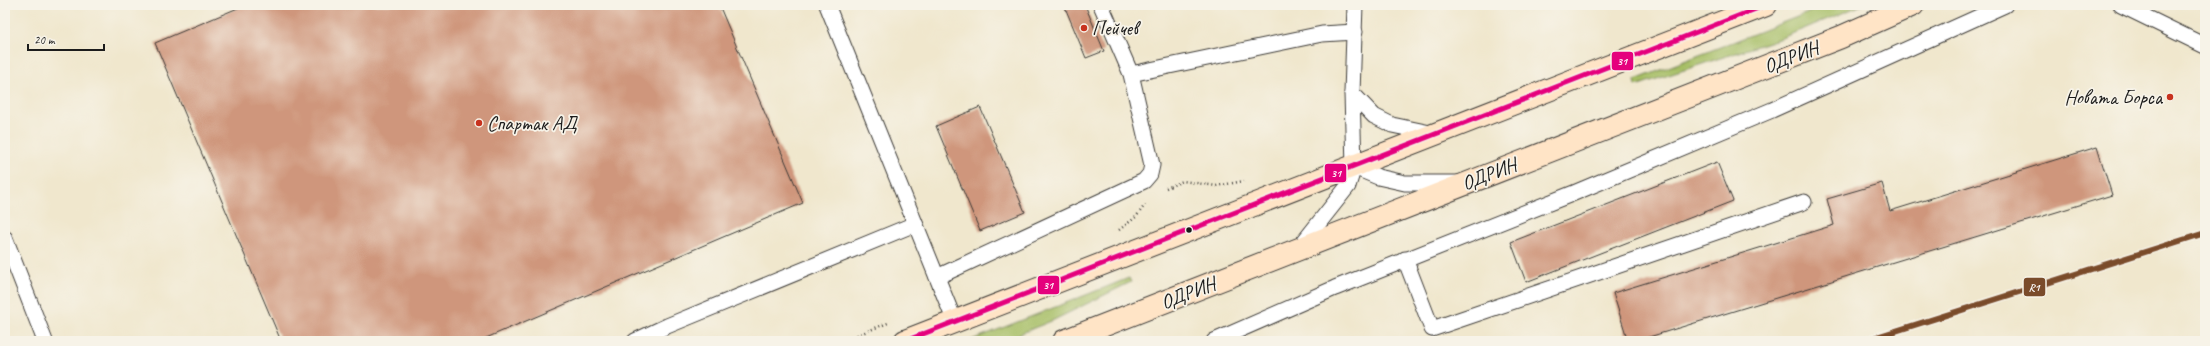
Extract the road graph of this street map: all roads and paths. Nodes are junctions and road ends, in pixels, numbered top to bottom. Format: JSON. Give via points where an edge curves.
{"nodes":[{"id":1,"x":827,"y":5,"type":"edge"},
{"id":2,"x":1101,"y":5,"type":"edge"},
{"id":3,"x":1355,"y":5,"type":"edge"},
{"id":4,"x":1766,"y":5,"type":"edge"},
{"id":5,"x":1913,"y":5,"type":"edge"},
{"id":6,"x":2005,"y":5,"type":"edge"},
{"id":7,"x":2121,"y":5,"type":"edge"},
{"id":8,"x":1354,"y":32,"type":"junction"},
{"id":9,"x":2205,"y":46,"type":"edge"},
{"id":10,"x":1130,"y":74,"type":"junction"},
{"id":11,"x":1352,"y":93,"type":"junction"},
{"id":12,"x":1435,"y":134,"type":"junction"},
{"id":13,"x":1354,"y":167,"type":"junction"},
{"id":14,"x":1467,"y":183,"type":"junction"},
{"id":15,"x":1804,"y":202,"type":"dead end"},
{"id":16,"x":915,"y":224,"type":"junction"},
{"id":17,"x":5,"y":238,"type":"edge"},
{"id":18,"x":1297,"y":250,"type":"junction"},
{"id":19,"x":1405,"y":259,"type":"junction"},
{"id":20,"x":936,"y":277,"type":"junction"},
{"id":21,"x":955,"y":322,"type":"junction"},
{"id":22,"x":1434,"y":335,"type":"edge"},
{"id":23,"x":45,"y":341,"type":"edge"},
{"id":24,"x":635,"y":341,"type":"edge"},
{"id":25,"x":905,"y":341,"type":"edge"},
{"id":26,"x":1064,"y":341,"type":"edge"},
{"id":27,"x":1214,"y":341,"type":"edge"}],
"edges":[{"from":1,"to":16,"type":"lane"},
{"from":2,"to":10,"type":"lane"},
{"from":3,"to":8,"type":"lane"},
{"from":4,"to":12,"type":"main road"},
{"from":5,"to":14,"type":"main road","name":"ОДРИН","via":[[1841,37]]},
{"from":6,"to":19,"type":"lane","via":[[1772,110],[1574,193]]},
{"from":7,"to":9,"type":"lane"},
{"from":8,"to":10,"type":"lane","via":[[1322,34]]},
{"from":8,"to":11,"type":"lane"},
{"from":10,"to":20,"type":"lane","via":[[1152,165],[1150,174],[1144,181]]},
{"from":11,"to":12,"type":"lane","via":[[1374,116],[1392,125]]},
{"from":11,"to":13,"type":"lane"},
{"from":12,"to":13,"type":"main road"},
{"from":13,"to":14,"type":"lane","via":[[1378,177],[1404,183]]},
{"from":13,"to":18,"type":"lane","via":[[1348,186],[1340,198]]},
{"from":13,"to":21,"type":"main road"},
{"from":14,"to":18,"type":"main road","name":"ОДРИН"},
{"from":15,"to":22,"type":"lane"},
{"from":16,"to":20,"type":"lane"},
{"from":16,"to":24,"type":"lane"},
{"from":17,"to":23,"type":"lane"},
{"from":18,"to":26,"type":"main road","name":"ОДРИН"},
{"from":19,"to":22,"type":"lane"},
{"from":19,"to":27,"type":"lane"},
{"from":20,"to":21,"type":"lane"},
{"from":21,"to":25,"type":"main road"}]}
